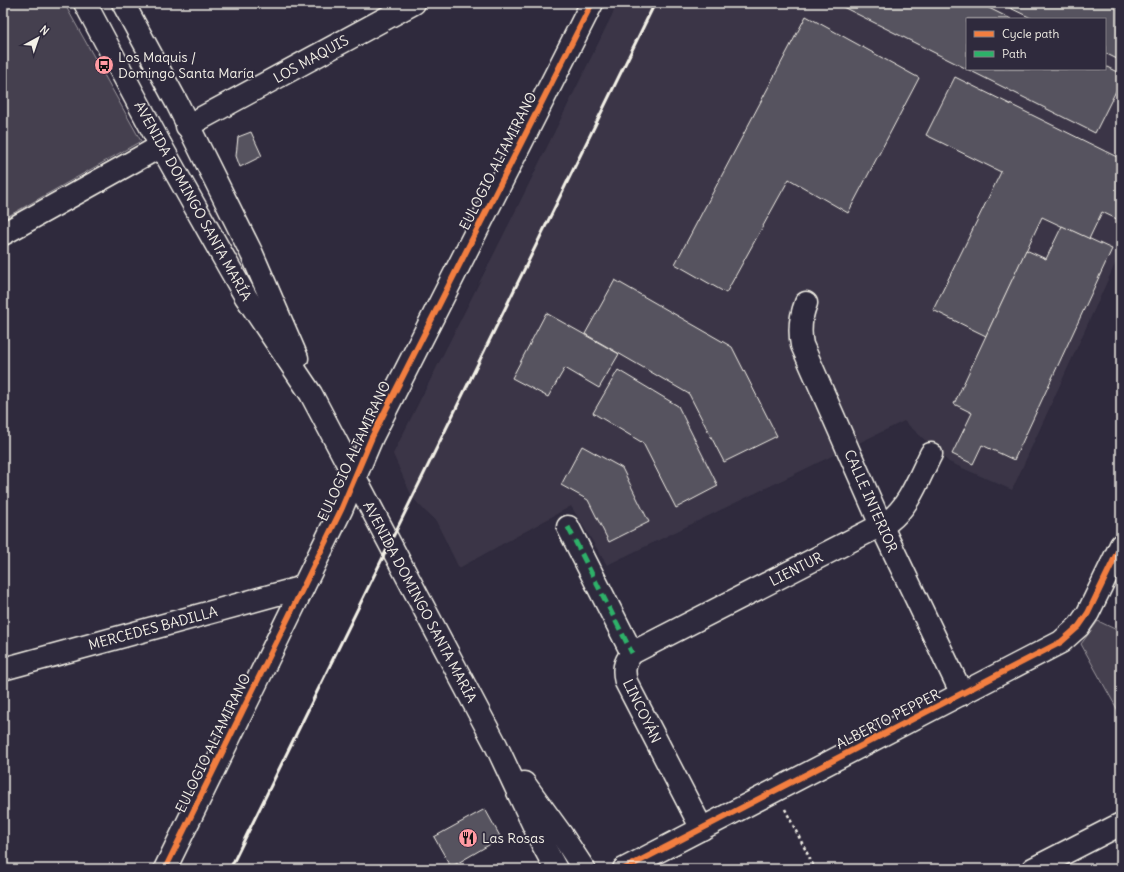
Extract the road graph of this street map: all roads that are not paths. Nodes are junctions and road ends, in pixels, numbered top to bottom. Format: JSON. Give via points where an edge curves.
{"nodes":[{"id":1,"x":85,"y":3,"type":"edge"},
{"id":2,"x":124,"y":3,"type":"edge"},
{"id":3,"x":414,"y":3,"type":"edge"},
{"id":4,"x":592,"y":3,"type":"edge"},
{"id":5,"x":187,"y":126,"type":"junction"},
{"id":6,"x":161,"y":146,"type":"junction"},
{"id":7,"x":3,"y":234,"type":"edge"},
{"id":8,"x":806,"y":303,"type":"dead end"},
{"id":9,"x":311,"y":394,"type":"junction"},
{"id":10,"x":931,"y":454,"type":"dead end"},
{"id":11,"x":355,"y":478,"type":"junction"},
{"id":12,"x":881,"y":525,"type":"junction"},
{"id":13,"x":568,"y":527,"type":"dead end"},
{"id":14,"x":1121,"y":545,"type":"edge"},
{"id":15,"x":303,"y":587,"type":"junction"},
{"id":16,"x":632,"y":653,"type":"junction"},
{"id":17,"x":3,"y":669,"type":"edge"},
{"id":18,"x":962,"y":694,"type":"junction"},
{"id":19,"x":496,"y":745,"type":"junction"},
{"id":20,"x":1121,"y":824,"type":"edge"},
{"id":21,"x":702,"y":828,"type":"junction"},
{"id":22,"x":165,"y":869,"type":"edge"},
{"id":23,"x":556,"y":869,"type":"edge"},
{"id":24,"x":584,"y":869,"type":"edge"},
{"id":25,"x":624,"y":869,"type":"edge"},
{"id":26,"x":1034,"y":869,"type":"edge"}],
"edges":[{"from":1,"to":6,"type":"street","name":"AVENIDA DOMINGO SANTA MARÍA"},
{"from":2,"to":5,"type":"street","name":"AVENIDA DOMINGO SANTA MARÍA"},
{"from":3,"to":5,"type":"street","name":"LOS MAQUIS"},
{"from":4,"to":11,"type":"street","name":"EULOGIO ALTAMIRANO","via":[[378,425]]},
{"from":5,"to":9,"type":"street","name":"AVENIDA DOMINGO SANTA MARÍA","via":[[252,254]]},
{"from":6,"to":7,"type":"street"},
{"from":6,"to":9,"type":"street","name":"AVENIDA DOMINGO SANTA MARÍA","via":[[246,297]]},
{"from":8,"to":12,"type":"street","name":"CALLE INTERIOR","via":[[800,323],[802,345]]},
{"from":9,"to":11,"type":"street","name":"AVENIDA DOMINGO SANTA MARÍA"},
{"from":10,"to":12,"type":"street","name":"LIENTUR","via":[[905,505]]},
{"from":11,"to":15,"type":"street","name":"EULOGIO ALTAMIRANO"},
{"from":11,"to":19,"type":"street","name":"AVENIDA DOMINGO SANTA MARÍA"},
{"from":12,"to":16,"type":"street","name":"LIENTUR"},
{"from":12,"to":18,"type":"street","name":"CALLE INTERIOR"},
{"from":13,"to":16,"type":"street"},
{"from":14,"to":18,"type":"street","name":"ALBERTO PEPPER","via":[[1088,613],[1079,626],[1050,648]]},
{"from":15,"to":17,"type":"street","name":"MERCEDES BADILLA"},
{"from":15,"to":22,"type":"street","name":"EULOGIO ALTAMIRANO"},
{"from":16,"to":21,"type":"street","name":"LINCOYÁN","via":[[624,666],[626,682]]},
{"from":18,"to":21,"type":"street","name":"ALBERTO PEPPER"},
{"from":19,"to":23,"type":"street","name":"AVENIDA DOMINGO SANTA MARÍA"},
{"from":19,"to":24,"type":"street","name":"AVENIDA DOMINGO SANTA MARÍA"},
{"from":20,"to":26,"type":"street"},
{"from":21,"to":25,"type":"street","name":"ALBERTO PEPPER"}]}
